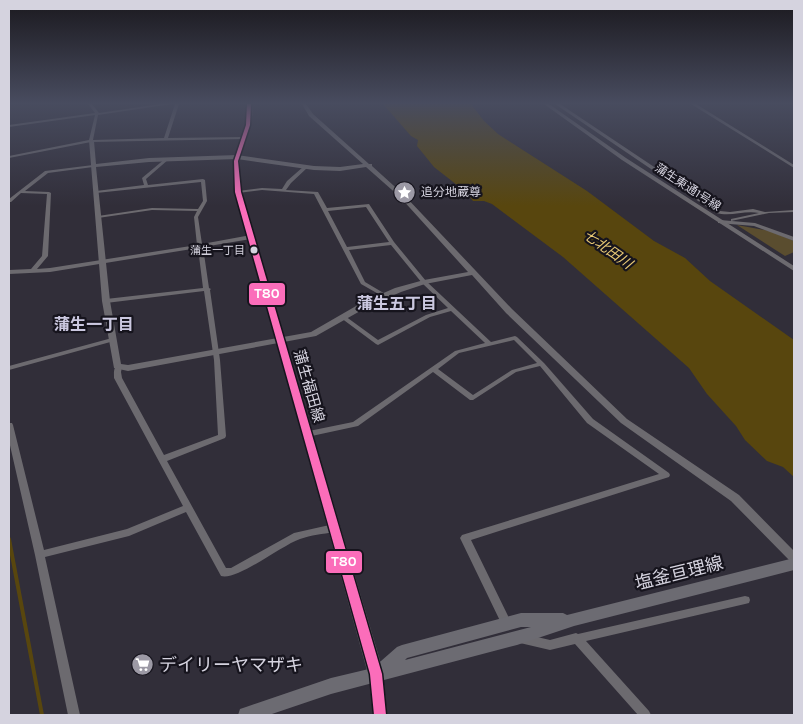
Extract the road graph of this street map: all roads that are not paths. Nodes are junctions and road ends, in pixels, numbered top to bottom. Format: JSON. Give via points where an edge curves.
{"nodes":[{"id":1,"x":92,"y":138,"type":"edge"},
{"id":2,"x":244,"y":138,"type":"joint"},
{"id":3,"x":339,"y":138,"type":"edge"},
{"id":4,"x":596,"y":138,"type":"edge"},
{"id":5,"x":606,"y":138,"type":"edge"},
{"id":6,"x":747,"y":138,"type":"edge"},
{"id":7,"x":166,"y":140,"type":"joint"},
{"id":8,"x":91,"y":141,"type":"junction"},
{"id":9,"x":9,"y":157,"type":"edge"},
{"id":10,"x":237,"y":157,"type":"junction"},
{"id":11,"x":167,"y":159,"type":"junction"},
{"id":12,"x":370,"y":165,"type":"junction"},
{"id":13,"x":93,"y":166,"type":"junction"},
{"id":14,"x":794,"y":167,"type":"edge"},
{"id":15,"x":305,"y":168,"type":"junction"},
{"id":16,"x":146,"y":186,"type":"junction"},
{"id":17,"x":283,"y":191,"type":"junction"},
{"id":18,"x":20,"y":192,"type":"junction"},
{"id":19,"x":96,"y":192,"type":"junction"},
{"id":20,"x":238,"y":192,"type":"junction"},
{"id":21,"x":9,"y":201,"type":"edge"},
{"id":22,"x":200,"y":210,"type":"junction"},
{"id":23,"x":326,"y":210,"type":"junction"},
{"id":24,"x":794,"y":211,"type":"edge"},
{"id":25,"x":764,"y":213,"type":"junction"},
{"id":26,"x":98,"y":217,"type":"junction"},
{"id":27,"x":731,"y":221,"type":"junction"},
{"id":28,"x":720,"y":222,"type":"junction"},
{"id":29,"x":251,"y":237,"type":"junction"},
{"id":30,"x":794,"y":239,"type":"edge"},
{"id":31,"x":392,"y":243,"type":"junction"},
{"id":32,"x":200,"y":246,"type":"junction"},
{"id":33,"x":346,"y":249,"type":"junction"},
{"id":34,"x":102,"y":262,"type":"junction"},
{"id":35,"x":794,"y":269,"type":"edge"},
{"id":36,"x":33,"y":270,"type":"junction"},
{"id":37,"x":9,"y":272,"type":"edge"},
{"id":38,"x":473,"y":273,"type":"junction"},
{"id":39,"x":424,"y":282,"type":"junction"},
{"id":40,"x":208,"y":289,"type":"junction"},
{"id":41,"x":384,"y":296,"type":"junction"},
{"id":42,"x":106,"y":302,"type":"junction"},
{"id":43,"x":452,"y":309,"type":"junction"},
{"id":44,"x":343,"y":317,"type":"junction"},
{"id":45,"x":112,"y":340,"type":"junction"},
{"id":46,"x":280,"y":340,"type":"junction"},
{"id":47,"x":490,"y":344,"type":"junction"},
{"id":48,"x":216,"y":352,"type":"junction"},
{"id":49,"x":542,"y":364,"type":"junction"},
{"id":50,"x":119,"y":367,"type":"junction"},
{"id":51,"x":9,"y":368,"type":"edge"},
{"id":52,"x":433,"y":369,"type":"junction"},
{"id":53,"x":9,"y":425,"type":"edge"},
{"id":54,"x":307,"y":434,"type":"junction"},
{"id":55,"x":163,"y":459,"type":"junction"},
{"id":56,"x":188,"y":508,"type":"junction"},
{"id":57,"x":334,"y":528,"type":"junction"},
{"id":58,"x":40,"y":555,"type":"junction"},
{"id":59,"x":794,"y":558,"type":"edge"},
{"id":60,"x":794,"y":564,"type":"edge"},
{"id":61,"x":744,"y":600,"type":"dead end"},
{"id":62,"x":574,"y":620,"type":"junction"},
{"id":63,"x":507,"y":624,"type":"junction"},
{"id":64,"x":476,"y":633,"type":"junction"},
{"id":65,"x":517,"y":638,"type":"junction"},
{"id":66,"x":576,"y":638,"type":"junction"},
{"id":67,"x":376,"y":674,"type":"junction"},
{"id":68,"x":74,"y":715,"type":"edge"},
{"id":69,"x":246,"y":715,"type":"edge"},
{"id":70,"x":380,"y":715,"type":"edge"},
{"id":71,"x":645,"y":715,"type":"edge"}],
"edges":[{"from":1,"to":8,"type":"street"},
{"from":2,"to":7,"type":"street"},
{"from":2,"to":10,"type":"main road","name":"蒲生福田線"},
{"from":3,"to":12,"type":"street"},
{"from":4,"to":28,"type":"street","name":"蒲生東通1号線"},
{"from":5,"to":25,"type":"street","via":[[718,212],[757,210]]},
{"from":6,"to":14,"type":"street"},
{"from":7,"to":8,"type":"street"},
{"from":8,"to":9,"type":"street"},
{"from":8,"to":13,"type":"street"},
{"from":10,"to":11,"type":"street"},
{"from":10,"to":15,"type":"street"},
{"from":10,"to":20,"type":"main road","name":"蒲生福田線"},
{"from":11,"to":13,"type":"street"},
{"from":11,"to":16,"type":"street","via":[[144,179]]},
{"from":12,"to":15,"type":"street","via":[[340,169]]},
{"from":12,"to":38,"type":"street"},
{"from":13,"to":18,"type":"street","via":[[47,172]]},
{"from":13,"to":19,"type":"street"},
{"from":15,"to":17,"type":"street"},
{"from":16,"to":19,"type":"street"},
{"from":16,"to":22,"type":"street","via":[[203,180],[205,201]]},
{"from":17,"to":20,"type":"street"},
{"from":17,"to":23,"type":"street","via":[[316,193]]},
{"from":18,"to":21,"type":"street"},
{"from":18,"to":36,"type":"street","via":[[50,193],[45,256]]},
{"from":19,"to":26,"type":"street"},
{"from":20,"to":29,"type":"main road","name":"蒲生福田線"},
{"from":22,"to":26,"type":"street","via":[[152,209]]},
{"from":22,"to":32,"type":"street","via":[[196,218]]},
{"from":23,"to":31,"type":"street","via":[[367,205]]},
{"from":23,"to":33,"type":"street"},
{"from":24,"to":25,"type":"street"},
{"from":25,"to":27,"type":"street"},
{"from":26,"to":34,"type":"street"},
{"from":27,"to":28,"type":"street"},
{"from":27,"to":30,"type":"street","via":[[755,225]]},
{"from":28,"to":35,"type":"street","name":"蒲生東通1号線"},
{"from":29,"to":32,"type":"street"},
{"from":29,"to":46,"type":"main road","name":"蒲生福田線"},
{"from":31,"to":33,"type":"street"},
{"from":31,"to":39,"type":"street"},
{"from":32,"to":34,"type":"street"},
{"from":32,"to":40,"type":"street"},
{"from":33,"to":41,"type":"street","via":[[363,283]]},
{"from":34,"to":36,"type":"street"},
{"from":34,"to":42,"type":"street"},
{"from":36,"to":37,"type":"street"},
{"from":38,"to":39,"type":"street"},
{"from":38,"to":59,"type":"street","via":[[624,421],[730,494]]},
{"from":39,"to":41,"type":"street"},
{"from":39,"to":43,"type":"street"},
{"from":40,"to":42,"type":"street"},
{"from":40,"to":48,"type":"street"},
{"from":41,"to":44,"type":"street"},
{"from":42,"to":45,"type":"street"},
{"from":43,"to":44,"type":"street","via":[[428,316],[378,343]]},
{"from":43,"to":47,"type":"street"},
{"from":44,"to":46,"type":"street","via":[[313,334]]},
{"from":45,"to":50,"type":"street"},
{"from":45,"to":51,"type":"street"},
{"from":46,"to":48,"type":"street"},
{"from":46,"to":54,"type":"main road","name":"蒲生福田線"},
{"from":47,"to":49,"type":"street","via":[[515,338]]},
{"from":47,"to":52,"type":"street","via":[[457,352]]},
{"from":48,"to":50,"type":"street"},
{"from":48,"to":55,"type":"street","via":[[222,436]]},
{"from":49,"to":52,"type":"street","via":[[514,371],[473,398]]},
{"from":49,"to":63,"type":"street","via":[[590,421],[666,476],[465,538]]},
{"from":50,"to":55,"type":"street","via":[[118,378]]},
{"from":52,"to":54,"type":"street","via":[[355,424]]},
{"from":53,"to":58,"type":"street"},
{"from":54,"to":57,"type":"main road","name":"蒲生福田線"},
{"from":55,"to":56,"type":"street"},
{"from":56,"to":57,"type":"street","via":[[224,573],[297,536]]},
{"from":56,"to":58,"type":"street","via":[[129,532]]},
{"from":57,"to":67,"type":"main road","name":"蒲生福田線"},
{"from":58,"to":68,"type":"street"},
{"from":60,"to":62,"type":"main road","name":"塩釜亘理線"},
{"from":61,"to":66,"type":"street"},
{"from":62,"to":63,"type":"main road","name":"塩釜亘理線","via":[[521,620]]},
{"from":62,"to":65,"type":"main road","name":"塩釜亘理線"},
{"from":63,"to":64,"type":"main road","name":"塩釜亘理線"},
{"from":64,"to":65,"type":"main road","via":[[486,635],[511,630]]},
{"from":64,"to":67,"type":"main road","name":"塩釜亘理線","via":[[402,652]]},
{"from":65,"to":66,"type":"street","via":[[550,645]]},
{"from":65,"to":67,"type":"main road","name":"塩釜亘理線"},
{"from":66,"to":71,"type":"street"},
{"from":67,"to":69,"type":"main road","name":"塩釜亘理線"},
{"from":67,"to":70,"type":"street"}]}
